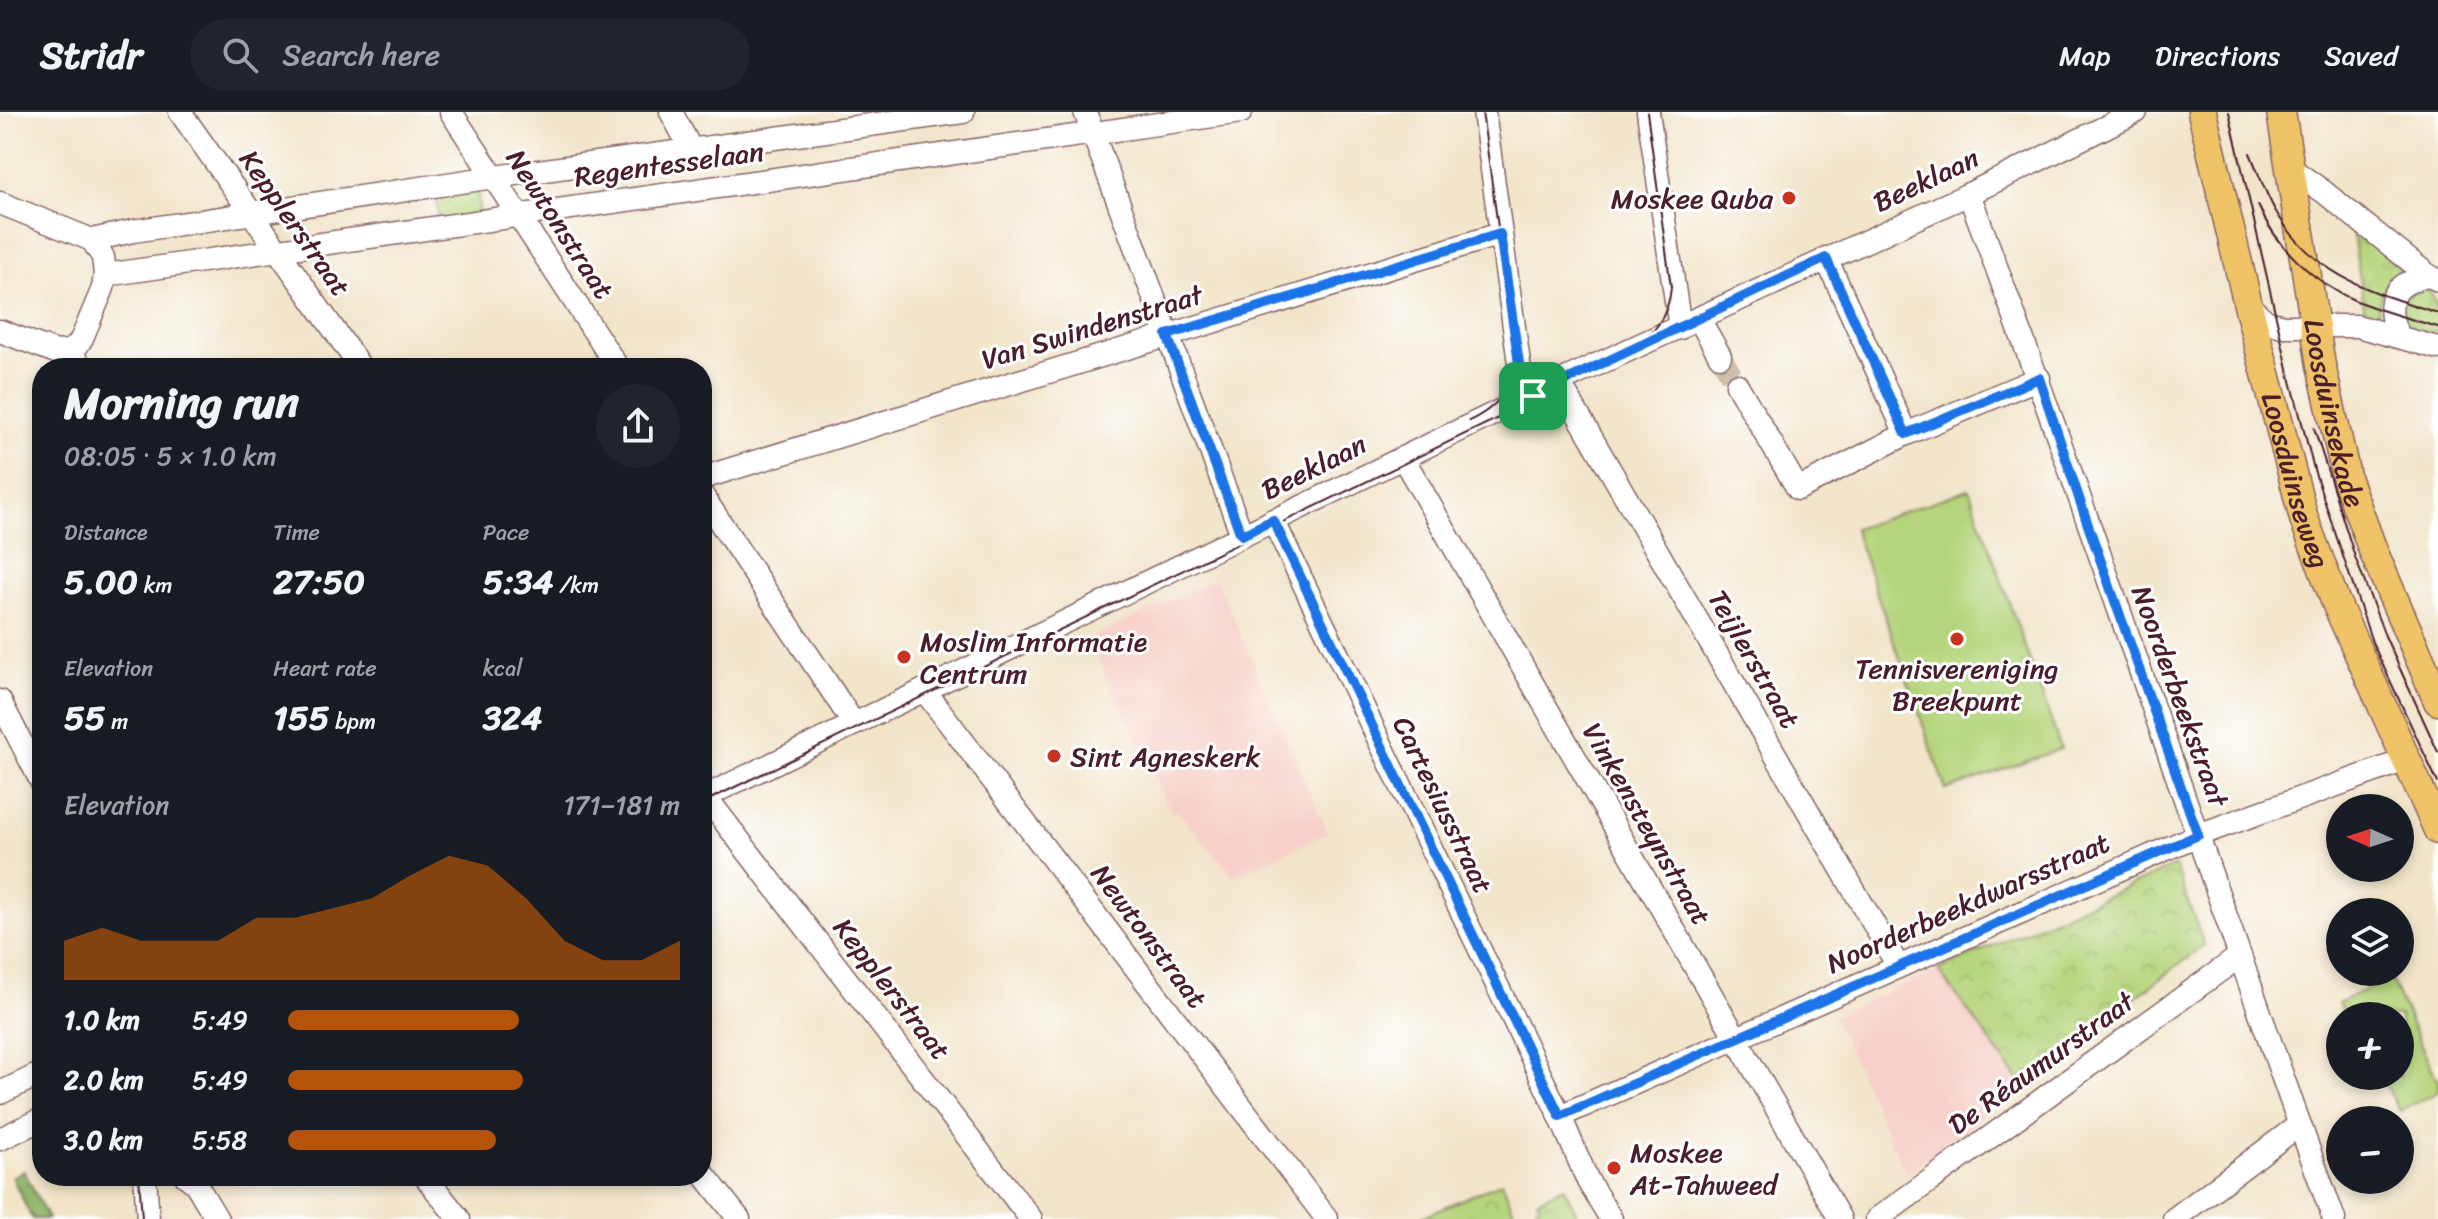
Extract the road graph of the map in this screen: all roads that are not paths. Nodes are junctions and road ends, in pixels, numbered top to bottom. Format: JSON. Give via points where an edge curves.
{"nodes":[{"id":1,"x":180,"y":112,"type":"edge"},
{"id":2,"x":451,"y":112,"type":"edge"},
{"id":3,"x":671,"y":112,"type":"edge"},
{"id":4,"x":963,"y":112,"type":"edge"},
{"id":5,"x":1241,"y":112,"type":"edge"},
{"id":6,"x":1484,"y":112,"type":"edge"},
{"id":7,"x":1648,"y":112,"type":"edge"},
{"id":8,"x":2136,"y":112,"type":"edge"},
{"id":9,"x":2202,"y":112,"type":"edge"},
{"id":10,"x":2281,"y":112,"type":"edge"},
{"id":11,"x":1088,"y":123,"type":"edge"},
{"id":12,"x":692,"y":151,"type":"junction"},
{"id":13,"x":2290,"y":168,"type":"junction"},
{"id":14,"x":494,"y":177,"type":"junction"},
{"id":15,"x":1969,"y":194,"type":"junction"},
{"id":16,"x":0,"y":203,"type":"edge"},
{"id":17,"x":252,"y":214,"type":"junction"},
{"id":18,"x":518,"y":216,"type":"junction"},
{"id":19,"x":1500,"y":234,"type":"junction"},
{"id":20,"x":92,"y":240,"type":"junction"},
{"id":21,"x":278,"y":251,"type":"junction"},
{"id":22,"x":1826,"y":258,"type":"junction"},
{"id":23,"x":105,"y":275,"type":"junction"},
{"id":24,"x":2434,"y":278,"type":"edge"},
{"id":25,"x":2248,"y":305,"type":"junction"},
{"id":26,"x":1690,"y":324,"type":"junction"},
{"id":27,"x":2315,"y":327,"type":"junction"},
{"id":28,"x":0,"y":331,"type":"edge"},
{"id":29,"x":1167,"y":335,"type":"junction"},
{"id":30,"x":2398,"y":336,"type":"junction"},
{"id":31,"x":2438,"y":348,"type":"edge"},
{"id":32,"x":1720,"y":356,"type":"tunnel mouth"},
{"id":33,"x":73,"y":358,"type":"edge"},
{"id":34,"x":76,"y":358,"type":"edge"},
{"id":35,"x":354,"y":358,"type":"edge"},
{"id":36,"x":611,"y":358,"type":"edge"},
{"id":37,"x":2039,"y":378,"type":"junction"},
{"id":38,"x":1559,"y":382,"type":"junction"},
{"id":39,"x":1737,"y":385,"type":"tunnel mouth"},
{"id":40,"x":1533,"y":396,"type":"junction"},
{"id":41,"x":1906,"y":434,"type":"junction"},
{"id":42,"x":1403,"y":458,"type":"junction"},
{"id":43,"x":712,"y":475,"type":"edge"},
{"id":44,"x":712,"y":510,"type":"edge"},
{"id":45,"x":1273,"y":520,"type":"junction"},
{"id":46,"x":1242,"y":535,"type":"junction"},
{"id":47,"x":924,"y":690,"type":"junction"},
{"id":48,"x":0,"y":701,"type":"edge"},
{"id":49,"x":2438,"y":701,"type":"edge"},
{"id":50,"x":854,"y":724,"type":"junction"},
{"id":51,"x":2406,"y":760,"type":"junction"},
{"id":52,"x":32,"y":763,"type":"edge"},
{"id":53,"x":712,"y":793,"type":"edge"},
{"id":54,"x":712,"y":807,"type":"edge"},
{"id":55,"x":2438,"y":830,"type":"edge"},
{"id":56,"x":2198,"y":835,"type":"junction"},
{"id":57,"x":2240,"y":956,"type":"junction"},
{"id":58,"x":1898,"y":966,"type":"junction"},
{"id":59,"x":1736,"y":1039,"type":"junction"},
{"id":60,"x":32,"y":1078,"type":"edge"},
{"id":61,"x":0,"y":1093,"type":"edge"},
{"id":62,"x":1560,"y":1116,"type":"junction"},
{"id":63,"x":32,"y":1124,"type":"edge"},
{"id":64,"x":2299,"y":1125,"type":"junction"},
{"id":65,"x":0,"y":1139,"type":"edge"},
{"id":66,"x":712,"y":1185,"type":"edge"},
{"id":67,"x":150,"y":1186,"type":"edge"},
{"id":68,"x":197,"y":1186,"type":"edge"},
{"id":69,"x":433,"y":1186,"type":"edge"},
{"id":70,"x":148,"y":1219,"type":"edge"},
{"id":71,"x":217,"y":1219,"type":"edge"},
{"id":72,"x":459,"y":1219,"type":"edge"},
{"id":73,"x":739,"y":1219,"type":"edge"},
{"id":74,"x":1031,"y":1219,"type":"edge"},
{"id":75,"x":1327,"y":1219,"type":"edge"},
{"id":76,"x":1611,"y":1219,"type":"edge"},
{"id":77,"x":1840,"y":1219,"type":"edge"},
{"id":78,"x":1877,"y":1219,"type":"edge"},
{"id":79,"x":2174,"y":1219,"type":"edge"},
{"id":80,"x":2334,"y":1219,"type":"edge"}],
"edges":[{"from":1,"to":17,"type":"street","name":"Kepplerstraat"},
{"from":2,"to":14,"type":"street","name":"Newtonstraat"},
{"from":3,"to":12,"type":"street"},
{"from":4,"to":12,"type":"street","name":"Regentesselaan"},
{"from":5,"to":11,"type":"street","name":"Regentesselaan"},
{"from":6,"to":19,"type":"street"},
{"from":7,"to":26,"type":"street"},
{"from":8,"to":15,"type":"street","name":"Beeklaan"},
{"from":9,"to":25,"type":"main road","name":"Loosduinseweg"},
{"from":10,"to":13,"type":"main road","name":"Loosduinsekade"},
{"from":11,"to":18,"type":"street","name":"Regentesselaan"},
{"from":11,"to":29,"type":"street"},
{"from":12,"to":14,"type":"street","name":"Regentesselaan"},
{"from":13,"to":24,"type":"street"},
{"from":13,"to":27,"type":"main road","name":"Loosduinsekade"},
{"from":14,"to":17,"type":"street","name":"Regentesselaan"},
{"from":14,"to":18,"type":"street","name":"Newtonstraat"},
{"from":15,"to":22,"type":"street","name":"Beeklaan"},
{"from":15,"to":37,"type":"street","name":"Noorderbeekstraat"},
{"from":16,"to":20,"type":"street"},
{"from":17,"to":20,"type":"street","name":"Regentesselaan"},
{"from":17,"to":21,"type":"street","name":"Kepplerstraat"},
{"from":18,"to":21,"type":"street","name":"Regentesselaan"},
{"from":18,"to":36,"type":"street","name":"Newtonstraat"},
{"from":19,"to":29,"type":"street","name":"Van Swindenstraat"},
{"from":19,"to":40,"type":"street","via":[[1520,370]]},
{"from":20,"to":23,"type":"street","via":[[103,257]]},
{"from":21,"to":23,"type":"street","name":"Regentesselaan"},
{"from":21,"to":35,"type":"street","name":"Kepplerstraat"},
{"from":22,"to":26,"type":"street","name":"Beeklaan"},
{"from":22,"to":41,"type":"street"},
{"from":23,"to":34,"type":"street"},
{"from":24,"to":30,"type":"street","via":[[2408,281],[2392,298],[2391,321]]},
{"from":25,"to":27,"type":"street","via":[[2267,322]]},
{"from":25,"to":51,"type":"main road","name":"Loosduinseweg","via":[[2304,519]]},
{"from":26,"to":32,"type":"street"},
{"from":26,"to":38,"type":"street","name":"Beeklaan"},
{"from":27,"to":30,"type":"street","via":[[2357,326]]},
{"from":27,"to":49,"type":"main road","name":"Loosduinsekade","via":[[2347,480]]},
{"from":28,"to":33,"type":"street"},
{"from":29,"to":43,"type":"street","name":"Van Swindenstraat"},
{"from":29,"to":46,"type":"street"},
{"from":30,"to":31,"type":"street"},
{"from":37,"to":41,"type":"street"},
{"from":37,"to":56,"type":"street","name":"Noorderbeekstraat"},
{"from":38,"to":40,"type":"street","name":"Beeklaan"},
{"from":38,"to":58,"type":"street","name":"Teijlerstraat"},
{"from":39,"to":41,"type":"street","via":[[1798,489]]},
{"from":40,"to":42,"type":"street","name":"Beeklaan"},
{"from":42,"to":45,"type":"street","name":"Beeklaan"},
{"from":42,"to":59,"type":"street","name":"Vinkensteynstraat"},
{"from":44,"to":50,"type":"street"},
{"from":45,"to":46,"type":"street","name":"Beeklaan"},
{"from":45,"to":62,"type":"street","name":"Cartesiusstraat"},
{"from":46,"to":47,"type":"street","name":"Beeklaan"},
{"from":47,"to":50,"type":"street","name":"Beeklaan"},
{"from":47,"to":75,"type":"street","name":"Newtonstraat"},
{"from":48,"to":52,"type":"street"},
{"from":50,"to":53,"type":"street","name":"Beeklaan"},
{"from":51,"to":55,"type":"main road","name":"Loosduinseweg"},
{"from":51,"to":56,"type":"street","name":"Noorderbeekdwarsstraat"},
{"from":54,"to":74,"type":"street","name":"Kepplerstraat"},
{"from":56,"to":57,"type":"street","name":"Noorderbeekstraat"},
{"from":56,"to":58,"type":"street","name":"Noorderbeekdwarsstraat"},
{"from":57,"to":64,"type":"street","name":"Noorderbeekstraat"},
{"from":57,"to":78,"type":"street","name":"De Réaumurstraat"},
{"from":58,"to":59,"type":"street","name":"Noorderbeekdwarsstraat"},
{"from":59,"to":62,"type":"street","name":"Noorderbeekdwarsstraat"},
{"from":59,"to":77,"type":"street","name":"Vinkensteynstraat"},
{"from":60,"to":61,"type":"street"},
{"from":62,"to":76,"type":"street","name":"Cartesiusstraat"},
{"from":63,"to":65,"type":"street"},
{"from":64,"to":79,"type":"street"},
{"from":64,"to":80,"type":"street","name":"Noorderbeekstraat"},
{"from":66,"to":73,"type":"street"},
{"from":67,"to":70,"type":"street"},
{"from":68,"to":71,"type":"street"},
{"from":69,"to":72,"type":"street"}]}
